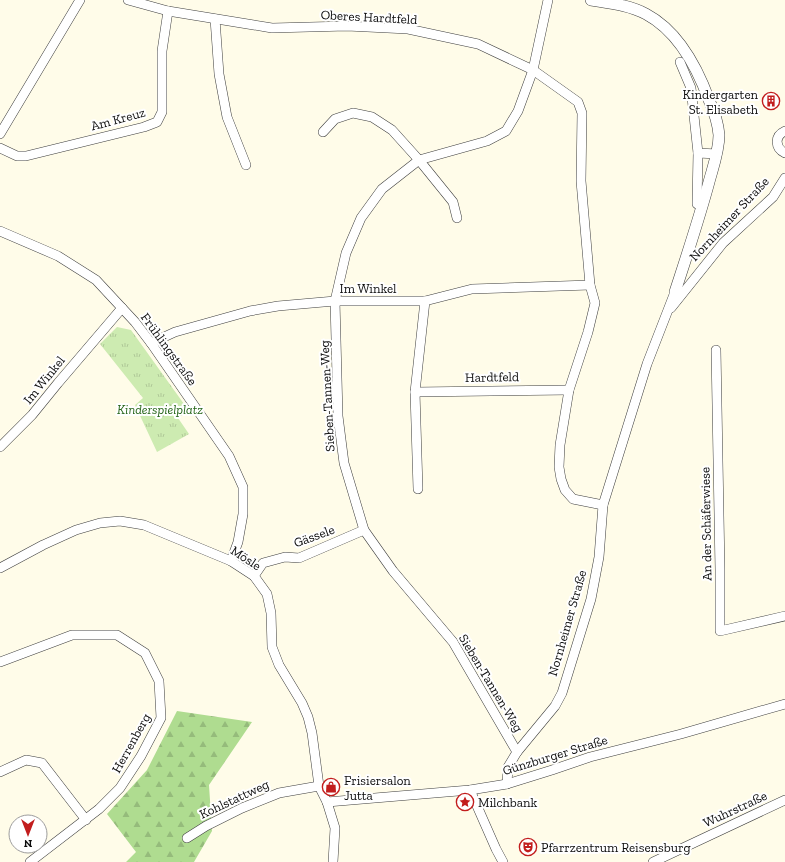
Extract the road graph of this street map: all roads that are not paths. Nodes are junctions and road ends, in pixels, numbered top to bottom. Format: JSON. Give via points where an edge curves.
{"nodes":[{"id":1,"x":80,"y":0,"type":"edge"},
{"id":2,"x":128,"y":0,"type":"edge"},
{"id":3,"x":548,"y":0,"type":"edge"},
{"id":4,"x":591,"y":0,"type":"edge"},
{"id":5,"x":168,"y":11,"type":"junction"},
{"id":6,"x":215,"y":19,"type":"junction"},
{"id":7,"x":680,"y":62,"type":"dead end"},
{"id":8,"x":534,"y":70,"type":"junction"},
{"id":9,"x":785,"y":131,"type":"edge"},
{"id":10,"x":323,"y":132,"type":"dead end"},
{"id":11,"x":0,"y":134,"type":"edge"},
{"id":12,"x":0,"y":148,"type":"edge"},
{"id":13,"x":698,"y":153,"type":"junction"},
{"id":14,"x":785,"y":153,"type":"edge"},
{"id":15,"x":717,"y":154,"type":"junction"},
{"id":16,"x":419,"y":160,"type":"junction"},
{"id":17,"x":246,"y":165,"type":"dead end"},
{"id":18,"x":785,"y":178,"type":"edge"},
{"id":19,"x":697,"y":204,"type":"dead end"},
{"id":20,"x":457,"y":218,"type":"dead end"},
{"id":21,"x":0,"y":231,"type":"edge"},
{"id":22,"x":590,"y":285,"type":"junction"},
{"id":23,"x":675,"y":292,"type":"joint"},
{"id":24,"x":335,"y":301,"type":"junction"},
{"id":25,"x":425,"y":301,"type":"junction"},
{"id":26,"x":122,"y":308,"type":"junction"},
{"id":27,"x":664,"y":317,"type":"junction"},
{"id":28,"x":151,"y":343,"type":"junction"},
{"id":29,"x":716,"y":350,"type":"dead end"},
{"id":30,"x":569,"y":390,"type":"junction"},
{"id":31,"x":415,"y":392,"type":"junction"},
{"id":32,"x":0,"y":447,"type":"edge"},
{"id":33,"x":418,"y":489,"type":"dead end"},
{"id":34,"x":603,"y":505,"type":"junction"},
{"id":35,"x":364,"y":530,"type":"junction"},
{"id":36,"x":231,"y":561,"type":"junction"},
{"id":37,"x":0,"y":568,"type":"edge"},
{"id":38,"x":254,"y":576,"type":"junction"},
{"id":39,"x":785,"y":616,"type":"edge"},
{"id":40,"x":0,"y":662,"type":"edge"},
{"id":41,"x":785,"y":704,"type":"edge"},
{"id":42,"x":517,"y":752,"type":"junction"},
{"id":43,"x":0,"y":772,"type":"edge"},
{"id":44,"x":507,"y":784,"type":"junction"},
{"id":45,"x":319,"y":786,"type":"junction"},
{"id":46,"x":470,"y":790,"type":"junction"},
{"id":47,"x":785,"y":800,"type":"edge"},
{"id":48,"x":327,"y":802,"type":"junction"},
{"id":49,"x":86,"y":820,"type":"junction"},
{"id":50,"x":187,"y":838,"type":"dead end"},
{"id":51,"x":30,"y":862,"type":"edge"},
{"id":52,"x":333,"y":862,"type":"edge"},
{"id":53,"x":503,"y":862,"type":"edge"},
{"id":54,"x":653,"y":862,"type":"edge"}],
"edges":[{"from":1,"to":11,"type":"street"},
{"from":2,"to":5,"type":"street","name":"Oberes Hardtfeld"},
{"from":3,"to":8,"type":"street","name":"Sieben-Tannen-Weg"},
{"from":4,"to":15,"type":"street","name":"Nornheimer Straße","via":[[617,4],[646,14],[677,39],[704,84],[719,134]]},
{"from":5,"to":6,"type":"street","name":"Oberes Hardtfeld"},
{"from":5,"to":12,"type":"street","name":"Am Kreuz","via":[[162,51],[162,112],[157,122],[26,156],[17,156]]},
{"from":6,"to":8,"type":"street","name":"Oberes Hardtfeld","via":[[272,28],[346,26],[408,29],[478,44]]},
{"from":6,"to":17,"type":"street","via":[[219,74],[228,117]]},
{"from":7,"to":13,"type":"street","via":[[691,88]]},
{"from":8,"to":16,"type":"street","name":"Sieben-Tannen-Weg","via":[[518,111],[506,131],[487,141]]},
{"from":8,"to":22,"type":"street","name":"Oberes Hardtfeld","via":[[578,102],[582,113],[581,180]]},
{"from":9,"to":14,"type":"street","via":[[779,135],[777,142]]},
{"from":10,"to":16,"type":"street","via":[[335,119],[353,113],[372,118],[392,130]]},
{"from":13,"to":15,"type":"street"},
{"from":13,"to":19,"type":"street"},
{"from":15,"to":23,"type":"street","name":"Nornheimer Straße","via":[[699,221]]},
{"from":16,"to":20,"type":"street","via":[[453,202]]},
{"from":16,"to":24,"type":"street","name":"Sieben-Tannen-Weg","via":[[382,189],[360,218],[346,253]]},
{"from":18,"to":27,"type":"street","name":"Nornheimer Straße","via":[[773,197],[723,243]]},
{"from":21,"to":26,"type":"street","name":"Frühlingstraße","via":[[58,256],[96,280]]},
{"from":22,"to":25,"type":"street","name":"Im Winkel","via":[[472,288]]},
{"from":22,"to":30,"type":"street","via":[[595,303]]},
{"from":23,"to":27,"type":"street","name":"Nornheimer Straße"},
{"from":24,"to":25,"type":"street","name":"Im Winkel"},
{"from":24,"to":28,"type":"street","name":"Im Winkel","via":[[250,311],[175,332]]},
{"from":24,"to":35,"type":"street","name":"Sieben-Tannen-Weg","via":[[338,416],[344,463]]},
{"from":25,"to":31,"type":"street"},
{"from":26,"to":28,"type":"street","name":"Frühlingstraße"},
{"from":26,"to":32,"type":"street","name":"Im Winkel","via":[[32,415]]},
{"from":27,"to":34,"type":"street","name":"Nornheimer Straße"},
{"from":28,"to":36,"type":"street","name":"Frühlingstraße","via":[[229,456],[243,487],[243,514],[238,542]]},
{"from":29,"to":39,"type":"street","name":"An der Schäferwiese","via":[[720,631]]},
{"from":30,"to":31,"type":"street","name":"Hardtfeld"},
{"from":30,"to":34,"type":"street","via":[[560,445],[561,479],[565,490],[573,499]]},
{"from":31,"to":33,"type":"street"},
{"from":34,"to":42,"type":"street","name":"Nornheimer Straße","via":[[599,557],[591,599],[562,693],[555,706]]},
{"from":35,"to":38,"type":"street","name":"Gässele","via":[[299,558],[285,557],[263,564]]},
{"from":35,"to":42,"type":"street","name":"Sieben-Tannen-Weg","via":[[393,571],[453,642]]},
{"from":36,"to":37,"type":"street","name":"Mösle","via":[[144,525],[120,521],[100,523],[76,530]]},
{"from":36,"to":38,"type":"street","name":"Mösle"},
{"from":38,"to":45,"type":"street","name":"Mösle","via":[[267,594],[271,613],[272,646],[279,665],[308,717]]},
{"from":40,"to":49,"type":"street","name":"Herrenberg","via":[[72,635],[117,635],[146,653],[159,681],[161,718],[120,788]]},
{"from":41,"to":44,"type":"street","name":"Günzburger Straße","via":[[590,757]]},
{"from":42,"to":44,"type":"street","name":"Nornheimer Straße","via":[[508,767]]},
{"from":43,"to":49,"type":"street","via":[[26,760],[42,763]]},
{"from":44,"to":46,"type":"street","name":"Günzburger Straße"},
{"from":45,"to":48,"type":"street","name":"Mösle"},
{"from":45,"to":50,"type":"street","name":"Kohlstattweg","via":[[279,793],[242,808]]},
{"from":46,"to":48,"type":"street","name":"Günzburger Straße"},
{"from":46,"to":53,"type":"street"},
{"from":47,"to":54,"type":"street","name":"Wuhrstraße"},
{"from":48,"to":52,"type":"street","name":"Mösle","via":[[335,828]]},
{"from":49,"to":51,"type":"street","name":"Herrenberg"}]}
